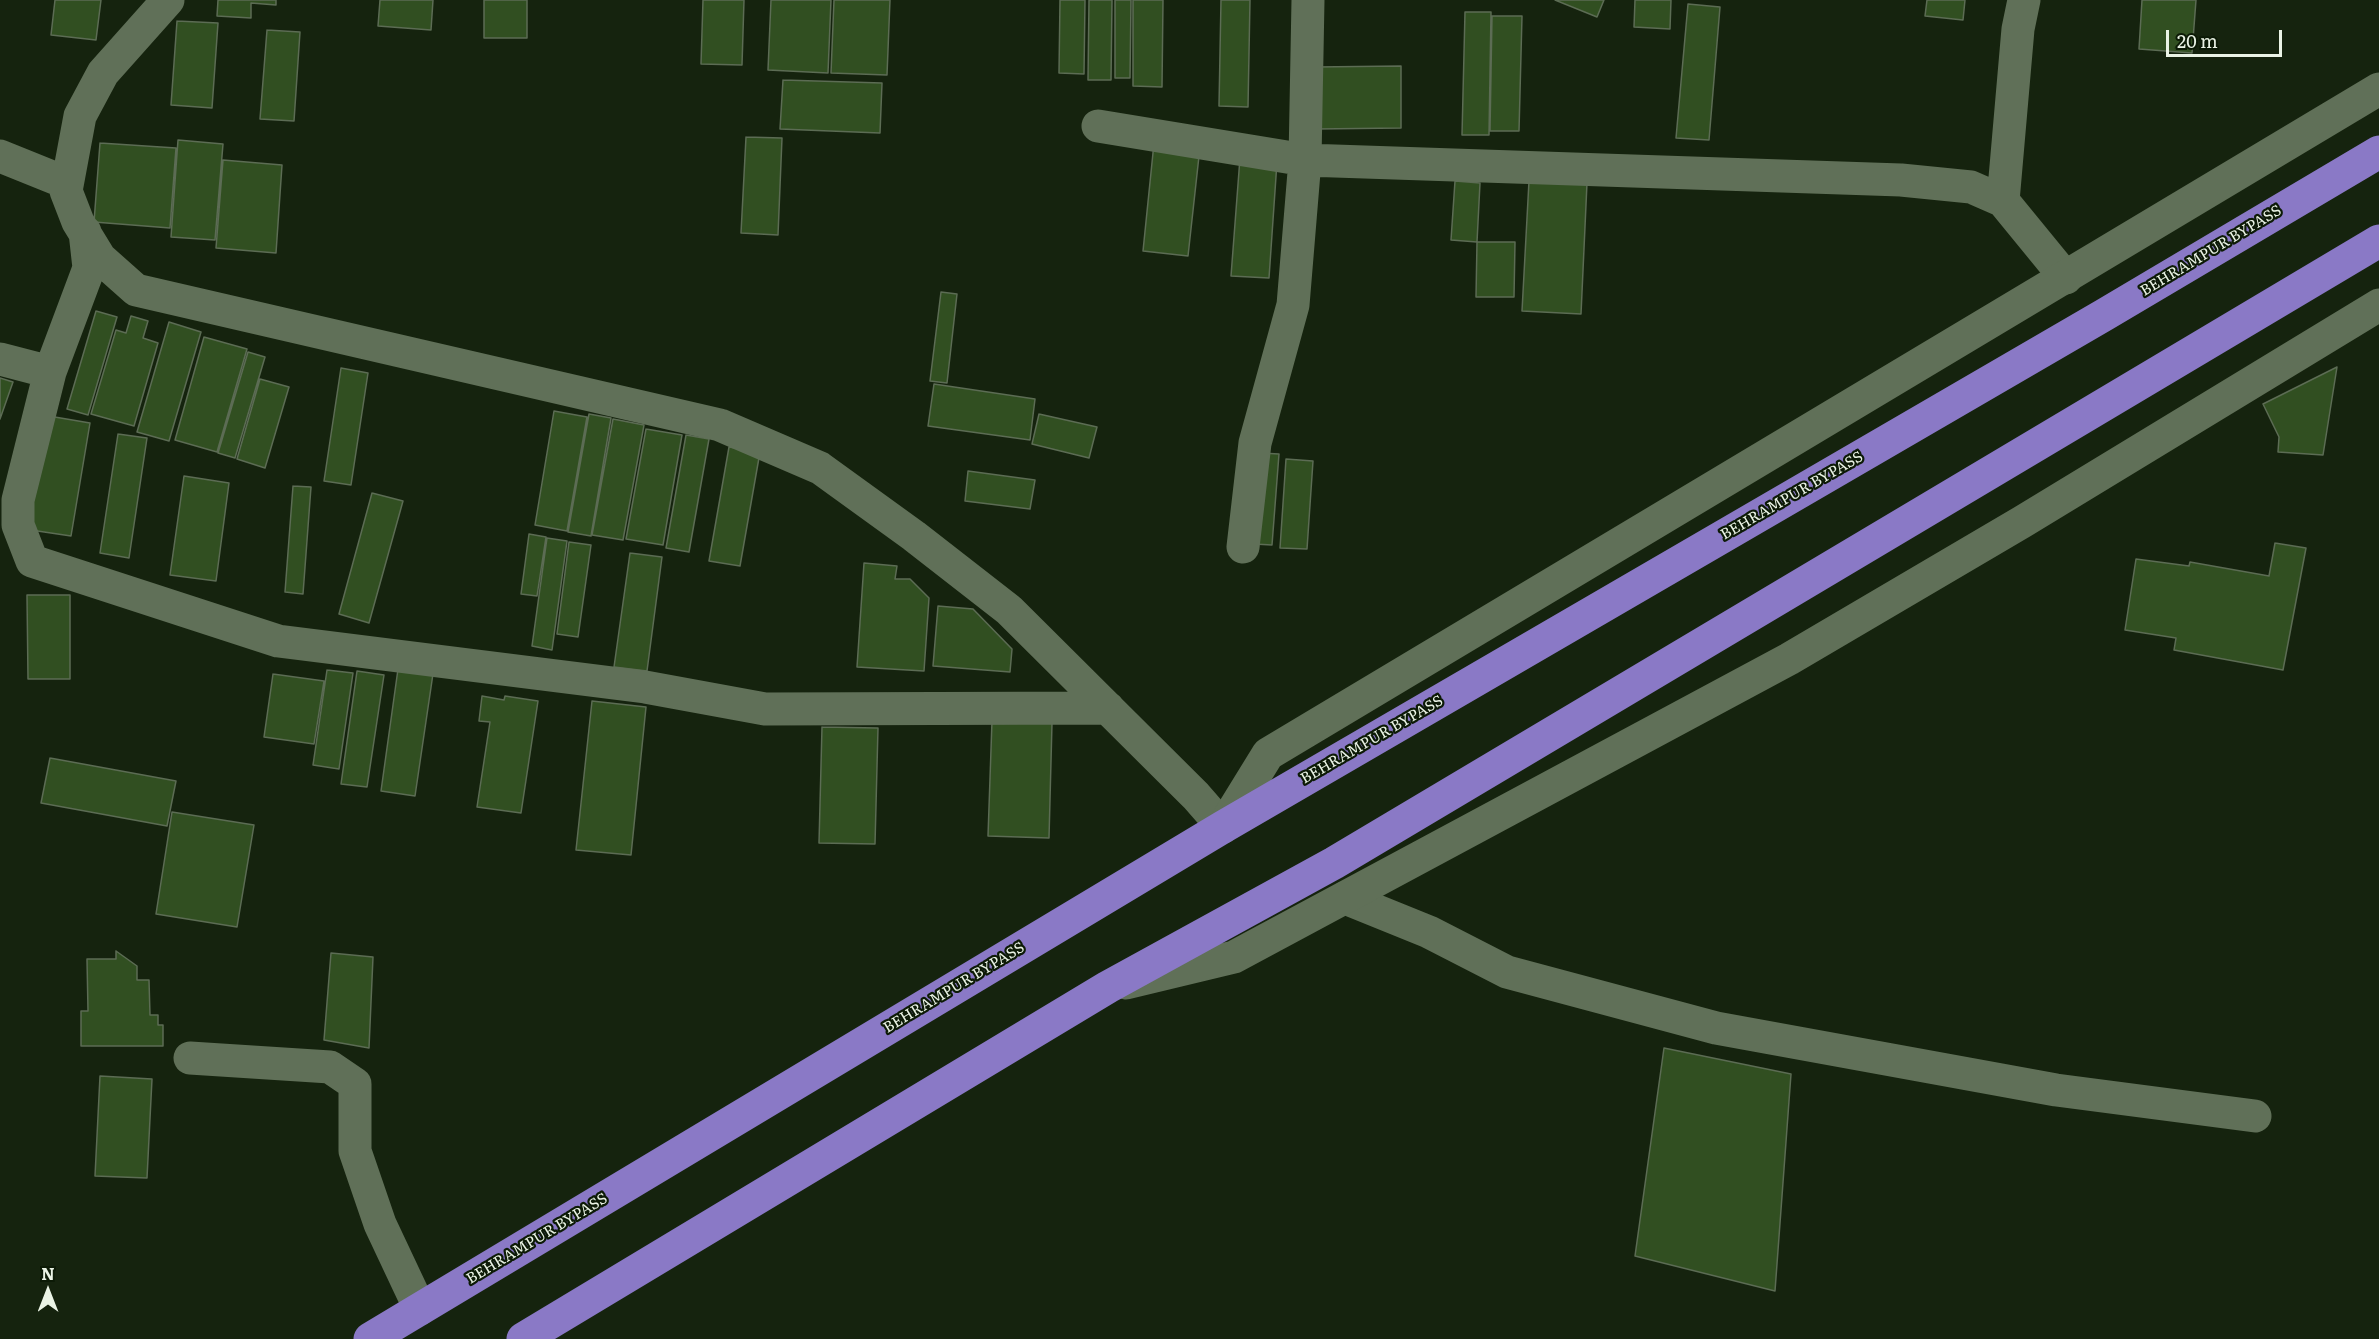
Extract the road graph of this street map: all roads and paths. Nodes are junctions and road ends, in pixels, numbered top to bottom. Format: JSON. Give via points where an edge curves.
{"nodes":[{"id":1,"x":168,"y":0,"type":"edge"},
{"id":2,"x":1308,"y":0,"type":"edge"},
{"id":3,"x":2024,"y":0,"type":"edge"},
{"id":4,"x":2379,"y":90,"type":"edge"},
{"id":5,"x":1098,"y":126,"type":"dead end"},
{"id":6,"x":2379,"y":152,"type":"edge"},
{"id":7,"x":0,"y":156,"type":"edge"},
{"id":8,"x":1305,"y":160,"type":"junction"},
{"id":9,"x":67,"y":183,"type":"junction"},
{"id":10,"x":2003,"y":201,"type":"junction"},
{"id":11,"x":84,"y":232,"type":"junction"},
{"id":12,"x":2379,"y":241,"type":"edge"},
{"id":13,"x":2066,"y":278,"type":"junction"},
{"id":14,"x":2379,"y":305,"type":"edge"},
{"id":15,"x":0,"y":359,"type":"edge"},
{"id":16,"x":50,"y":372,"type":"junction"},
{"id":17,"x":9,"y":498,"type":"edge"},
{"id":18,"x":1243,"y":547,"type":"dead end"},
{"id":19,"x":1108,"y":708,"type":"junction"},
{"id":20,"x":1223,"y":826,"type":"junction"},
{"id":21,"x":1345,"y":898,"type":"junction"},
{"id":22,"x":1108,"y":987,"type":"junction"},
{"id":23,"x":190,"y":1058,"type":"dead end"},
{"id":24,"x":2255,"y":1116,"type":"dead end"},
{"id":25,"x":420,"y":1309,"type":"junction"},
{"id":26,"x":370,"y":1339,"type":"edge"},
{"id":27,"x":523,"y":1339,"type":"edge"}],
"edges":[{"from":1,"to":9,"type":"street","via":[[103,72],[80,116]]},
{"from":2,"to":8,"type":"street"},
{"from":3,"to":10,"type":"street"},
{"from":4,"to":13,"type":"street"},
{"from":5,"to":8,"type":"street"},
{"from":6,"to":20,"type":"highway","name":"BEHRAMPUR BYPASS"},
{"from":7,"to":9,"type":"street"},
{"from":8,"to":10,"type":"street","via":[[1901,180],[1971,187]]},
{"from":8,"to":18,"type":"street","via":[[1293,305],[1255,443]]},
{"from":9,"to":11,"type":"street","via":[[66,191]]},
{"from":10,"to":13,"type":"street"},
{"from":11,"to":16,"type":"street","via":[[89,268]]},
{"from":11,"to":19,"type":"street","via":[[100,258],[136,290],[720,425],[820,468],[1009,610]]},
{"from":12,"to":22,"type":"highway","via":[[1345,857]]},
{"from":13,"to":20,"type":"street","via":[[1268,754]]},
{"from":14,"to":21,"type":"street","via":[[1789,659]]},
{"from":15,"to":16,"type":"street"},
{"from":16,"to":17,"type":"street"},
{"from":17,"to":19,"type":"street","via":[[32,561],[278,641],[645,687],[765,709]]},
{"from":19,"to":20,"type":"street"},
{"from":20,"to":25,"type":"highway","name":"BEHRAMPUR BYPASS"},
{"from":21,"to":22,"type":"street","via":[[1234,957]]},
{"from":21,"to":24,"type":"street","via":[[1429,932],[1507,972],[1716,1028],[2056,1090]]},
{"from":22,"to":27,"type":"highway"},
{"from":23,"to":25,"type":"street","via":[[330,1067],[355,1084],[355,1151],[380,1224]]},
{"from":25,"to":26,"type":"highway","name":"BEHRAMPUR BYPASS"}]}
